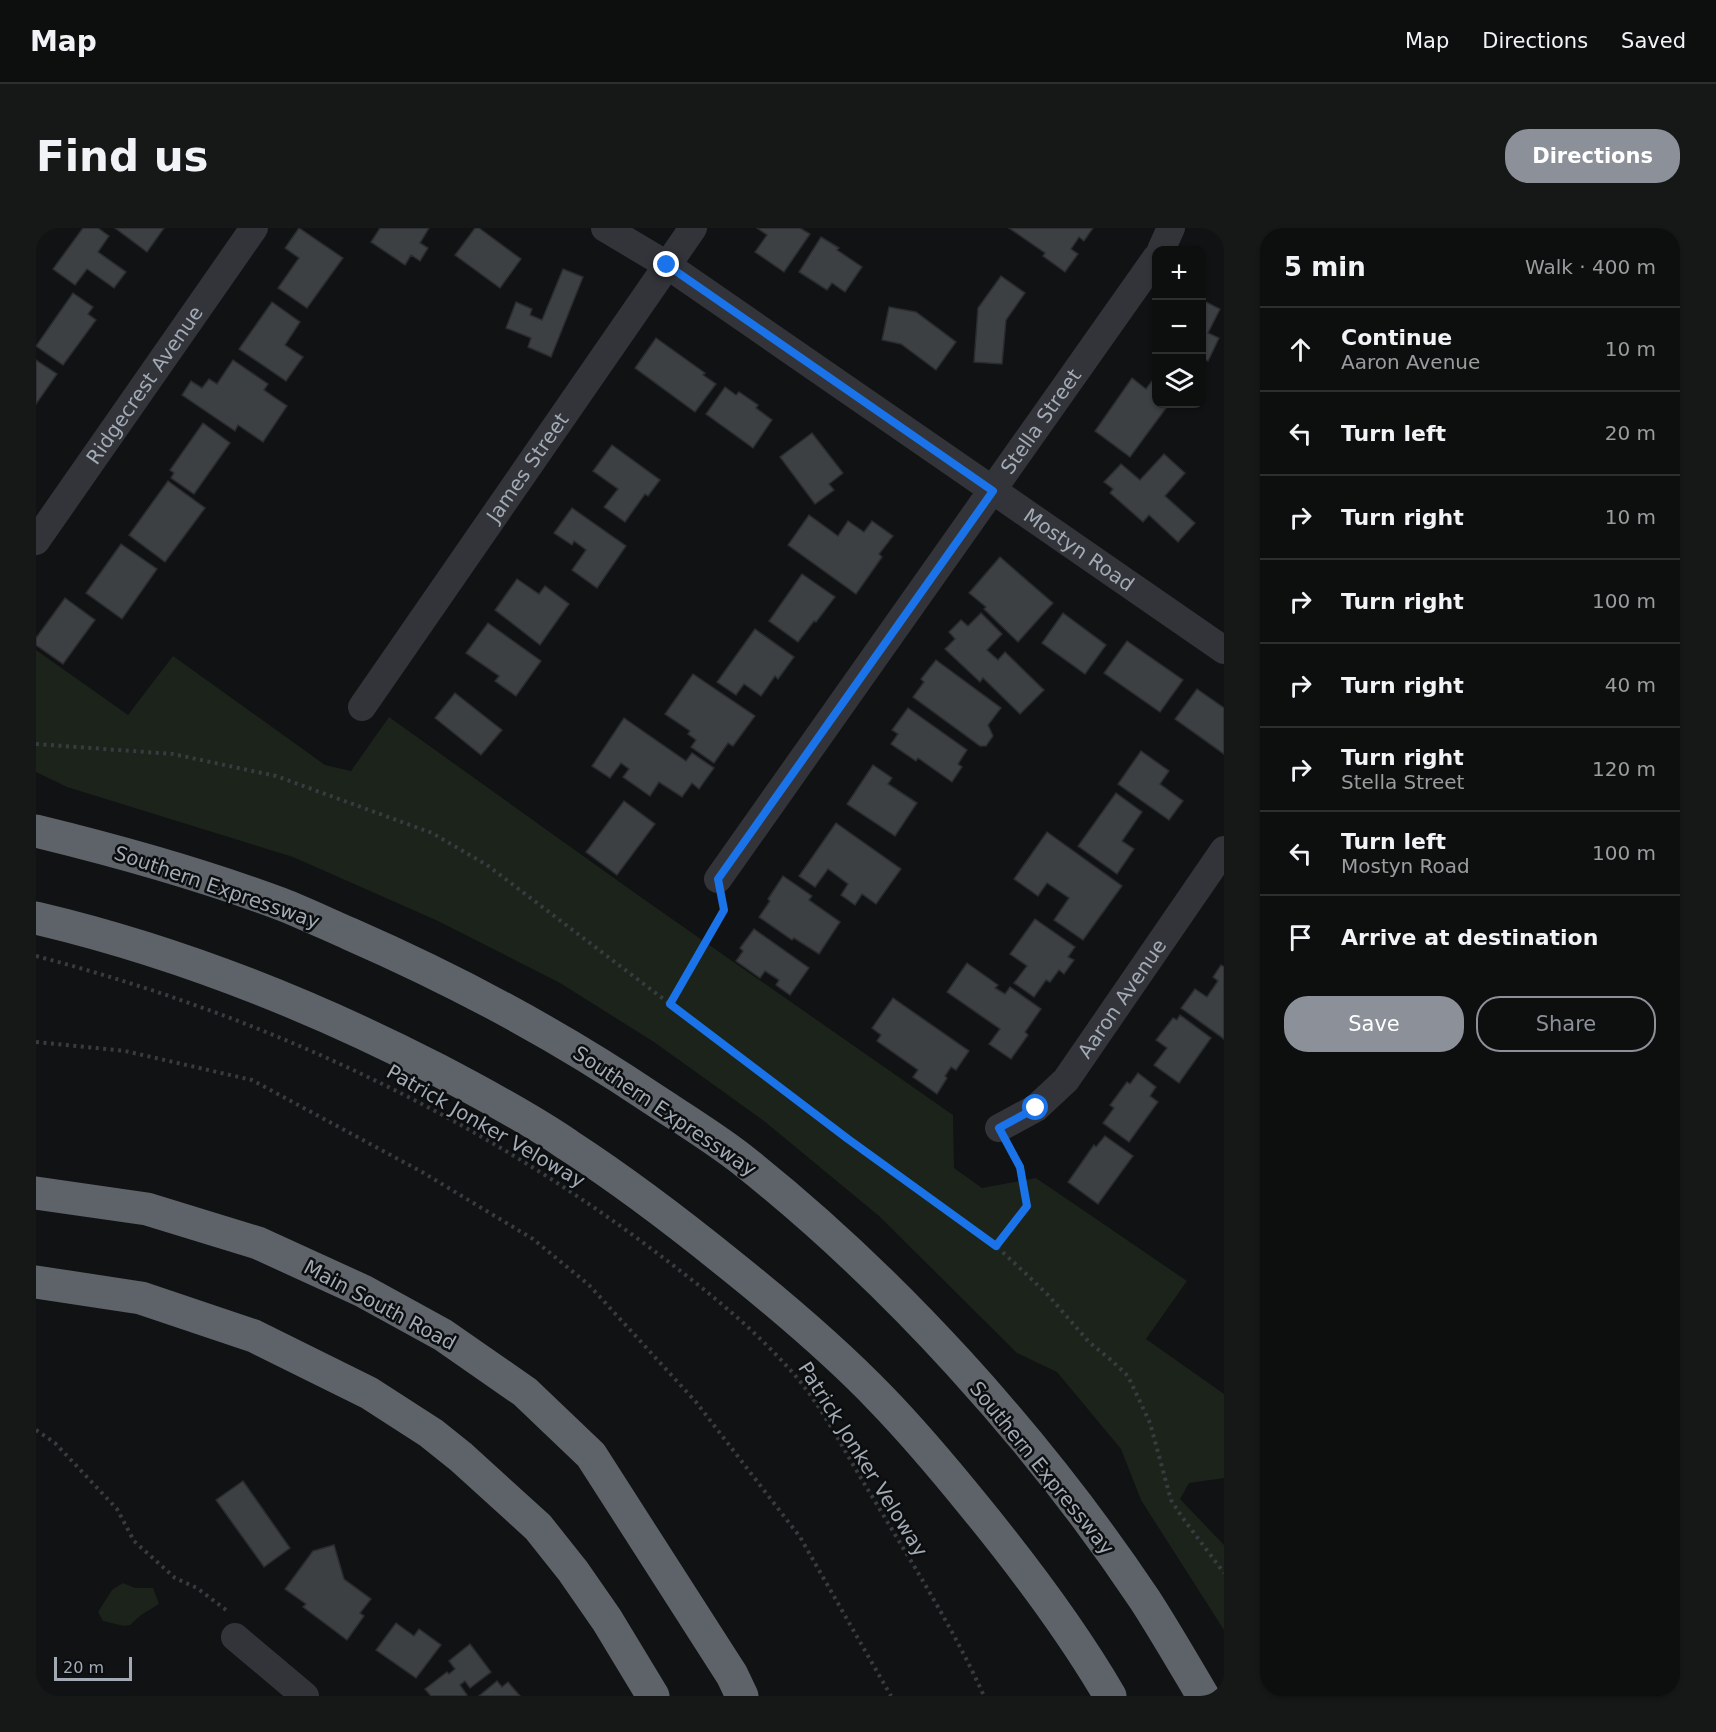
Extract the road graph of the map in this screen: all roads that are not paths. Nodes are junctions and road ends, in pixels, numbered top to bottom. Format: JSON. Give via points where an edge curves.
{"nodes":[{"id":1,"x":254,"y":228,"type":"edge"},
{"id":2,"x":605,"y":228,"type":"edge"},
{"id":3,"x":693,"y":228,"type":"edge"},
{"id":4,"x":1171,"y":228,"type":"edge"},
{"id":5,"x":1163,"y":246,"type":"edge"},
{"id":6,"x":1152,"y":264,"type":"edge"},
{"id":7,"x":667,"y":265,"type":"junction"},
{"id":8,"x":993,"y":491,"type":"junction"},
{"id":9,"x":36,"y":541,"type":"edge"},
{"id":10,"x":1224,"y":650,"type":"edge"},
{"id":11,"x":362,"y":707,"type":"dead end"},
{"id":12,"x":36,"y":831,"type":"edge"},
{"id":13,"x":1224,"y":850,"type":"edge"},
{"id":14,"x":718,"y":879,"type":"road end"},
{"id":15,"x":36,"y":918,"type":"edge"},
{"id":16,"x":999,"y":1128,"type":"road end"},
{"id":17,"x":36,"y":1193,"type":"edge"},
{"id":18,"x":36,"y":1282,"type":"edge"},
{"id":19,"x":244,"y":1644,"type":"road end"},
{"id":20,"x":305,"y":1696,"type":"edge"},
{"id":21,"x":653,"y":1696,"type":"edge"},
{"id":22,"x":742,"y":1696,"type":"edge"},
{"id":23,"x":1110,"y":1696,"type":"edge"},
{"id":24,"x":1203,"y":1696,"type":"edge"}],
"edges":[{"from":1,"to":9,"type":"street","name":"Ridgecrest Avenue"},
{"from":2,"to":7,"type":"street","name":"Mostyn Road"},
{"from":3,"to":7,"type":"street","name":"James Street"},
{"from":4,"to":5,"type":"street"},
{"from":6,"to":8,"type":"street","name":"Stella Street"},
{"from":7,"to":8,"type":"street","name":"Mostyn Road"},
{"from":7,"to":11,"type":"street","name":"James Street"},
{"from":8,"to":10,"type":"street","name":"Mostyn Road"},
{"from":8,"to":14,"type":"street","name":"Stella Street"},
{"from":12,"to":24,"type":"highway","name":"Southern Expressway","via":[[177,869],[271,901],[390,952],[510,1011],[610,1070],[738,1156],[844,1246],[1009,1419],[1086,1517],[1145,1601]]},
{"from":13,"to":16,"type":"street","name":"Aaron Avenue","via":[[1066,1080],[1036,1108]]},
{"from":15,"to":23,"type":"highway","via":[[187,962],[272,992],[375,1037],[567,1144],[686,1228],[789,1312],[880,1398],[1021,1563]]},
{"from":17,"to":22,"type":"highway","name":"Main South Road","via":[[147,1209],[258,1243],[363,1291],[443,1335],[525,1392],[591,1455]]},
{"from":18,"to":21,"type":"highway","via":[[141,1298],[254,1336],[369,1394],[430,1433],[538,1527],[607,1620]]},
{"from":19,"to":20,"type":"street"}]}
